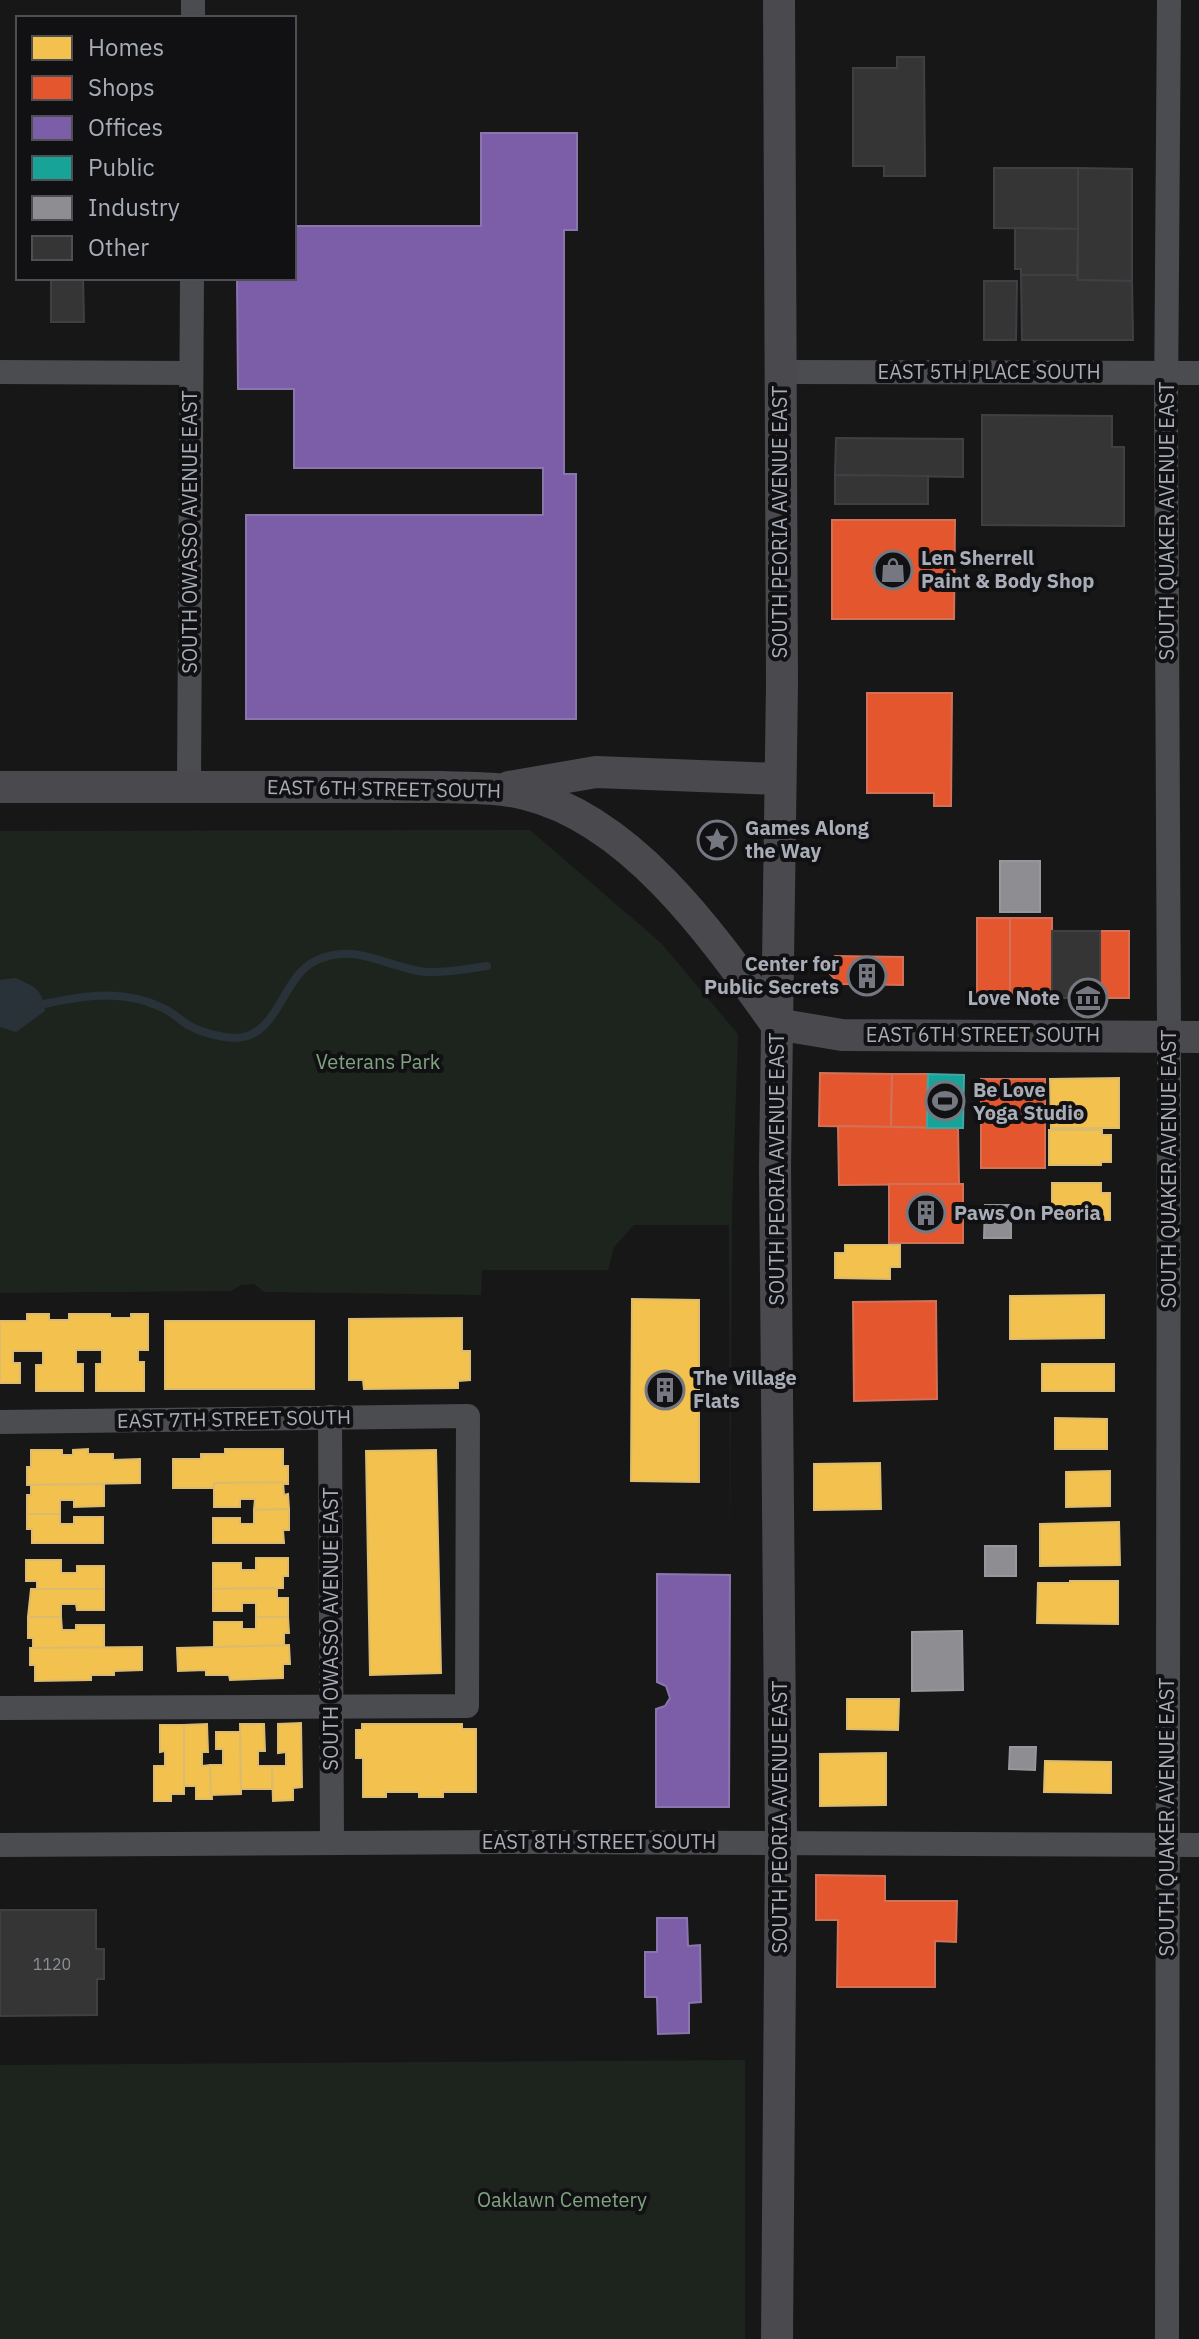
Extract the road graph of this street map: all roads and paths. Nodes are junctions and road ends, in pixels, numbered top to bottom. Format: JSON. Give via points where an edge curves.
{"nodes":[{"id":1,"x":779,"y":0,"type":"edge"},
{"id":2,"x":1169,"y":0,"type":"edge"},
{"id":3,"x":192,"y":280,"type":"edge"},
{"id":4,"x":0,"y":372,"type":"edge"},
{"id":5,"x":779,"y":372,"type":"junction"},
{"id":6,"x":1166,"y":372,"type":"junction"},
{"id":7,"x":191,"y":373,"type":"junction"},
{"id":8,"x":1199,"y":373,"type":"edge"},
{"id":9,"x":780,"y":779,"type":"junction"},
{"id":10,"x":0,"y":787,"type":"edge"},
{"id":11,"x":189,"y":787,"type":"junction"},
{"id":12,"x":498,"y":788,"type":"junction"},
{"id":13,"x":776,"y":1024,"type":"junction"},
{"id":14,"x":1184,"y":1036,"type":"edge"},
{"id":15,"x":330,"y":1417,"type":"junction"},
{"id":16,"x":0,"y":1422,"type":"edge"},
{"id":17,"x":331,"y":1707,"type":"junction"},
{"id":18,"x":0,"y":1708,"type":"edge"},
{"id":19,"x":332,"y":1842,"type":"junction"},
{"id":20,"x":781,"y":1843,"type":"junction"},
{"id":21,"x":0,"y":1845,"type":"edge"},
{"id":22,"x":1167,"y":1845,"type":"junction"},
{"id":23,"x":1199,"y":1845,"type":"edge"},
{"id":24,"x":777,"y":2339,"type":"edge"},
{"id":25,"x":1167,"y":2339,"type":"edge"}],
"edges":[{"from":1,"to":5,"type":"main road","name":"SOUTH PEORIA AVENUE EAST"},
{"from":2,"to":6,"type":"street","name":"SOUTH QUAKER AVENUE EAST"},
{"from":3,"to":7,"type":"street","name":"SOUTH OWASSO AVENUE EAST"},
{"from":4,"to":7,"type":"street"},
{"from":5,"to":6,"type":"street","name":"EAST 5TH PLACE SOUTH"},
{"from":5,"to":9,"type":"main road","name":"SOUTH PEORIA AVENUE EAST"},
{"from":6,"to":8,"type":"street","name":"EAST 5TH PLACE SOUTH"},
{"from":6,"to":14,"type":"street","name":"SOUTH QUAKER AVENUE EAST"},
{"from":7,"to":11,"type":"street","name":"SOUTH OWASSO AVENUE EAST"},
{"from":9,"to":12,"type":"main road","via":[[596,772]]},
{"from":9,"to":13,"type":"main road","name":"SOUTH PEORIA AVENUE EAST"},
{"from":10,"to":11,"type":"main road","name":"EAST 6TH STREET SOUTH"},
{"from":11,"to":12,"type":"main road","name":"EAST 6TH STREET SOUTH"},
{"from":12,"to":13,"type":"main road","name":"EAST 6TH STREET SOUTH","via":[[578,814],[639,859],[716,942]]},
{"from":13,"to":14,"type":"main road","name":"EAST 6TH STREET SOUTH","via":[[842,1035]]},
{"from":13,"to":20,"type":"main road","name":"SOUTH PEORIA AVENUE EAST"},
{"from":14,"to":22,"type":"street","name":"SOUTH QUAKER AVENUE EAST"},
{"from":15,"to":16,"type":"street","name":"EAST 7TH STREET SOUTH"},
{"from":15,"to":17,"type":"street","name":"SOUTH OWASSO AVENUE EAST"},
{"from":15,"to":17,"type":"street","name":"EAST 7TH STREET SOUTH","via":[[468,1416],[467,1706]]},
{"from":17,"to":18,"type":"street"},
{"from":17,"to":19,"type":"street","name":"SOUTH OWASSO AVENUE EAST"},
{"from":19,"to":20,"type":"street","name":"EAST 8TH STREET SOUTH"},
{"from":19,"to":21,"type":"street","name":"EAST 8TH STREET SOUTH"},
{"from":20,"to":22,"type":"street","name":"EAST 8TH STREET SOUTH"},
{"from":20,"to":24,"type":"main road","name":"SOUTH PEORIA AVENUE EAST"},
{"from":22,"to":23,"type":"street","name":"EAST 8TH STREET SOUTH"},
{"from":22,"to":25,"type":"street","name":"SOUTH QUAKER AVENUE EAST"}]}
